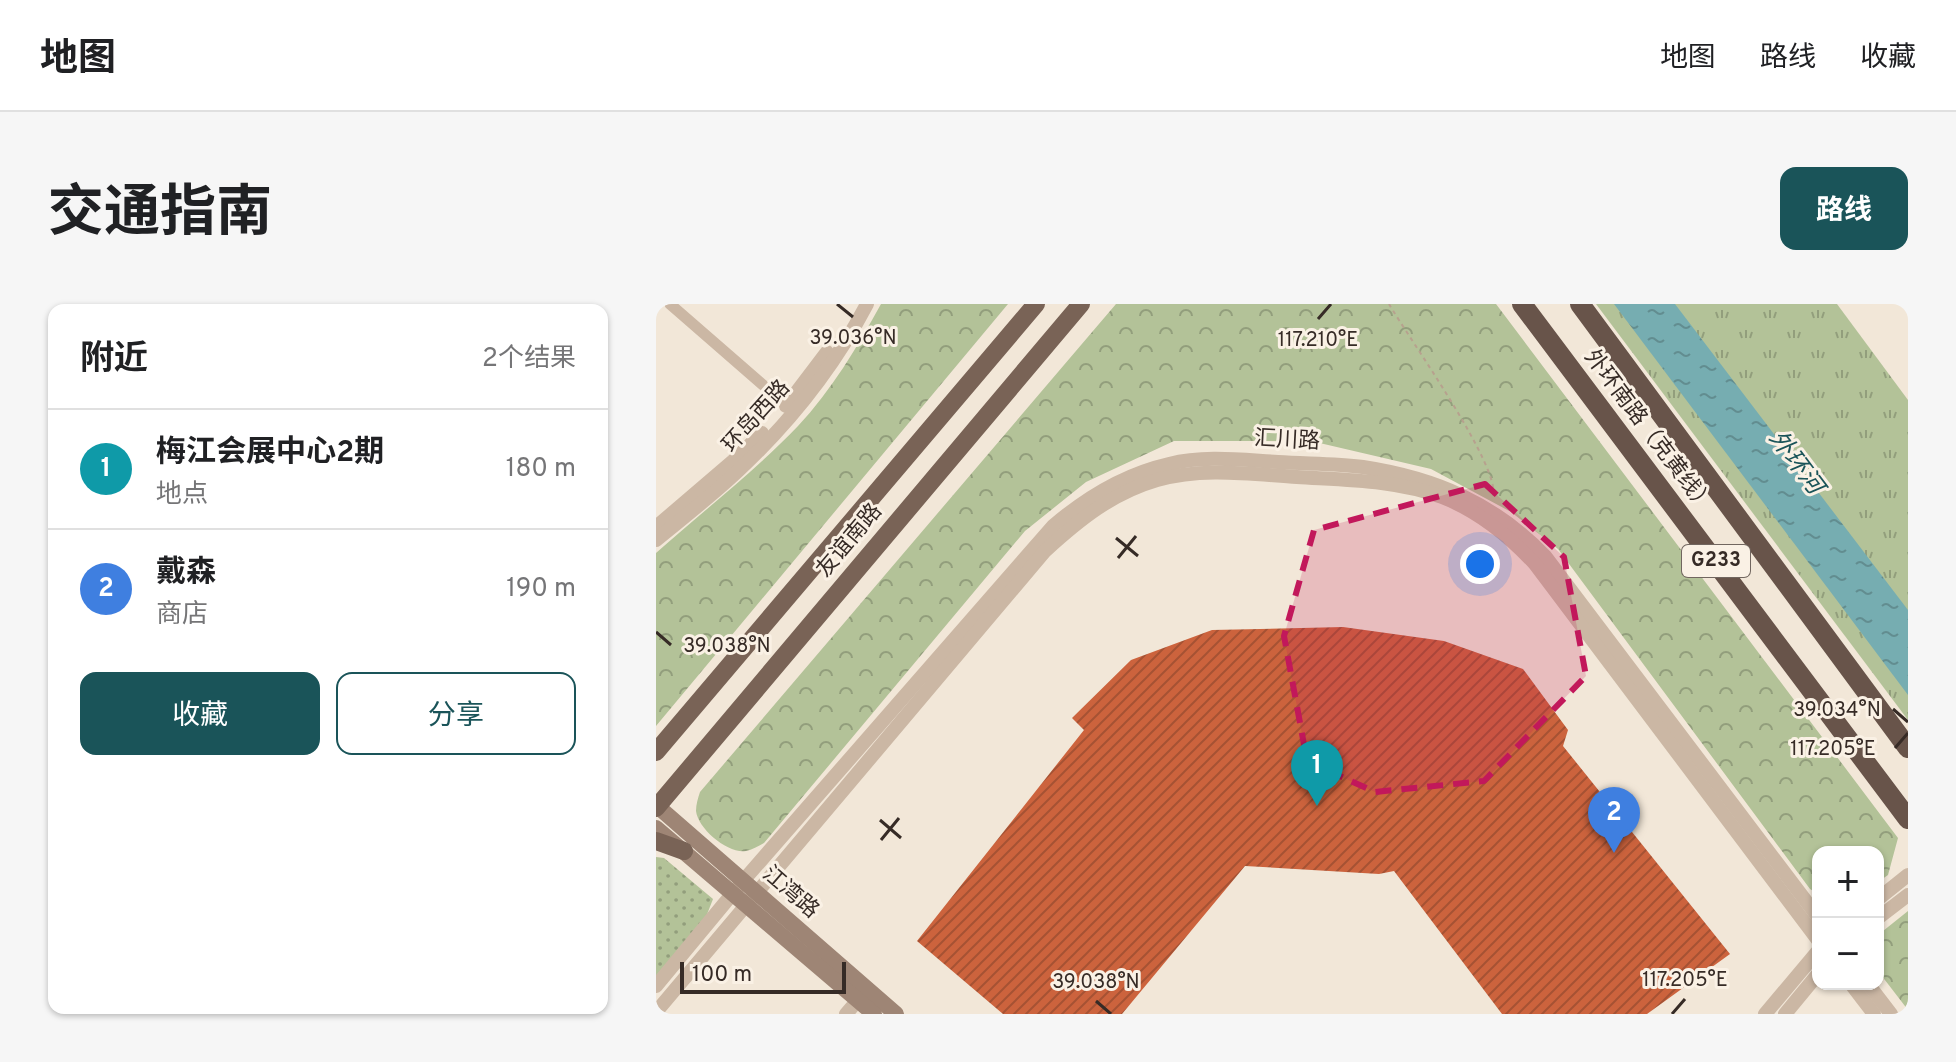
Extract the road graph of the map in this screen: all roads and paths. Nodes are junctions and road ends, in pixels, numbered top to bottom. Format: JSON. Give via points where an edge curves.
{"nodes":[{"id":1,"x":670,"y":304,"type":"edge"},
{"id":2,"x":856,"y":304,"type":"edge"},
{"id":3,"x":867,"y":304,"type":"edge"},
{"id":4,"x":1036,"y":304,"type":"edge"},
{"id":5,"x":1081,"y":304,"type":"edge"},
{"id":6,"x":1389,"y":304,"type":"edge"},
{"id":7,"x":1522,"y":304,"type":"edge"},
{"id":8,"x":1580,"y":304,"type":"edge"},
{"id":9,"x":763,"y":385,"type":"dead end"},
{"id":10,"x":1490,"y":510,"type":"junction"},
{"id":11,"x":656,"y":527,"type":"edge"},
{"id":12,"x":656,"y":540,"type":"edge"},
{"id":13,"x":1908,"y":748,"type":"edge"},
{"id":14,"x":657,"y":750,"type":"edge"},
{"id":15,"x":656,"y":806,"type":"edge"},
{"id":16,"x":1908,"y":819,"type":"edge"},
{"id":17,"x":656,"y":828,"type":"edge"},
{"id":18,"x":656,"y":841,"type":"edge"},
{"id":19,"x":690,"y":846,"type":"junction"},
{"id":20,"x":1908,"y":875,"type":"edge"},
{"id":21,"x":744,"y":893,"type":"junction"},
{"id":22,"x":1884,"y":894,"type":"edge"},
{"id":23,"x":1908,"y":895,"type":"edge"},
{"id":24,"x":1812,"y":909,"type":"edge"},
{"id":25,"x":1884,"y":913,"type":"edge"},
{"id":26,"x":1812,"y":932,"type":"edge"},
{"id":27,"x":1812,"y":958,"type":"edge"},
{"id":28,"x":1812,"y":981,"type":"edge"},
{"id":29,"x":656,"y":986,"type":"edge"},
{"id":30,"x":1856,"y":990,"type":"edge"},
{"id":31,"x":1873,"y":990,"type":"edge"},
{"id":32,"x":858,"y":1000,"type":"junction"},
{"id":33,"x":656,"y":1012,"type":"edge"},
{"id":34,"x":846,"y":1014,"type":"edge"},
{"id":35,"x":874,"y":1014,"type":"edge"},
{"id":36,"x":896,"y":1014,"type":"edge"},
{"id":37,"x":1765,"y":1014,"type":"edge"},
{"id":38,"x":1785,"y":1014,"type":"edge"},
{"id":39,"x":1874,"y":1014,"type":"edge"},
{"id":40,"x":1891,"y":1014,"type":"edge"}],
"edges":[{"from":1,"to":9,"type":"street"},
{"from":2,"to":11,"type":"street","name":"环岛西路","via":[[777,417]]},
{"from":3,"to":12,"type":"street","name":"环岛西路","via":[[823,375],[780,427],[741,468]]},
{"from":4,"to":14,"type":"main road","name":"友谊南路"},
{"from":5,"to":15,"type":"main road","name":"友谊南路"},
{"from":6,"to":10,"type":"path","via":[[1489,470],[1495,491]]},
{"from":7,"to":16,"type":"highway","name":"外环南路（克黄线）","number":"G233"},
{"from":8,"to":13,"type":"highway","name":"外环南路（克黄线）","number":"G233"},
{"from":10,"to":21,"type":"street","name":"汇川路","via":[[1436,484],[1361,467],[1208,458],[1147,470],[1104,489],[1037,543]]},
{"from":10,"to":24,"type":"street","name":"汇川路","via":[[1545,556]]},
{"from":15,"to":19,"type":"main road","name":"江湾路"},
{"from":17,"to":19,"type":"main road","name":"江湾路"},
{"from":18,"to":19,"type":"main road"},
{"from":19,"to":21,"type":"main road","name":"江湾路"},
{"from":20,"to":22,"type":"street"},
{"from":21,"to":26,"type":"street","name":"汇川路","via":[[1045,551],[1118,495],[1166,478],[1208,472],[1420,490],[1495,527],[1535,564]]},
{"from":21,"to":29,"type":"street"},
{"from":21,"to":32,"type":"main road","name":"江湾路"},
{"from":21,"to":33,"type":"street"},
{"from":21,"to":36,"type":"main road","name":"江湾路"},
{"from":23,"to":25,"type":"street"},
{"from":27,"to":37,"type":"street"},
{"from":28,"to":38,"type":"street"},
{"from":30,"to":39,"type":"street"},
{"from":31,"to":40,"type":"street"},
{"from":32,"to":34,"type":"street"},
{"from":32,"to":35,"type":"main road","name":"江湾路"}]}
